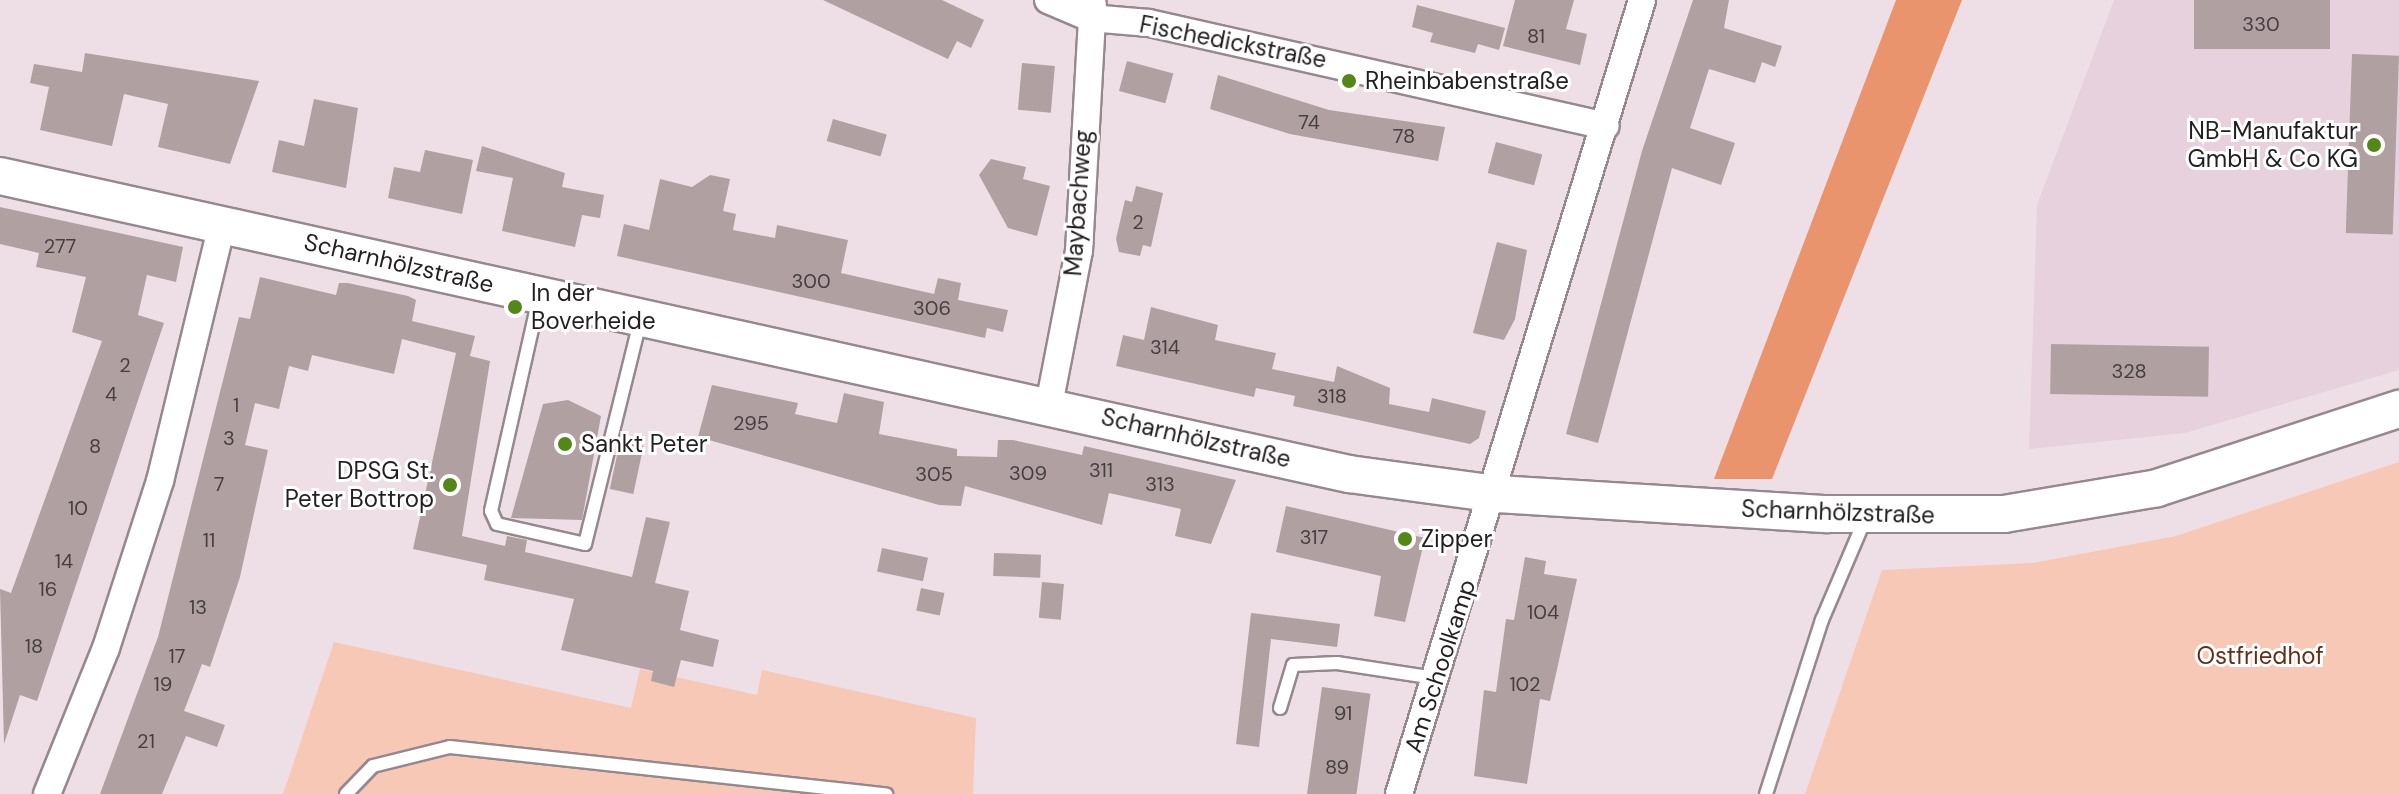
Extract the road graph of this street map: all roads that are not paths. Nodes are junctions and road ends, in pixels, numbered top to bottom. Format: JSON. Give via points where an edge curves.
{"nodes":[{"id":1,"x":1048,"y":0,"type":"edge"},
{"id":2,"x":1642,"y":0,"type":"edge"},
{"id":3,"x":1092,"y":9,"type":"edge"},
{"id":4,"x":1606,"y":126,"type":"junction"},
{"id":5,"x":0,"y":176,"type":"edge"},
{"id":6,"x":222,"y":224,"type":"junction"},
{"id":7,"x":540,"y":295,"type":"junction"},
{"id":8,"x":641,"y":318,"type":"junction"},
{"id":9,"x":1049,"y":405,"type":"junction"},
{"id":10,"x":2399,"y":409,"type":"edge"},
{"id":11,"x":1497,"y":494,"type":"junction"},
{"id":12,"x":1867,"y":515,"type":"junction"},
{"id":13,"x":1435,"y":678,"type":"junction"},
{"id":14,"x":1280,"y":708,"type":"dead end"},
{"id":15,"x":47,"y":794,"type":"edge"},
{"id":16,"x":346,"y":794,"type":"edge"},
{"id":17,"x":886,"y":794,"type":"edge"},
{"id":18,"x":1399,"y":794,"type":"edge"},
{"id":19,"x":1766,"y":794,"type":"edge"}],
"edges":[{"from":1,"to":3,"type":"street","name":"Fischedickstraße"},
{"from":2,"to":4,"type":"street"},
{"from":3,"to":4,"type":"street","name":"Fischedickstraße"},
{"from":3,"to":9,"type":"street","name":"Maybachweg","via":[[1079,251]]},
{"from":4,"to":11,"type":"street"},
{"from":5,"to":6,"type":"main road","name":"Scharnhölzstraße"},
{"from":6,"to":7,"type":"main road","name":"Scharnhölzstraße"},
{"from":6,"to":15,"type":"street","via":[[160,481],[106,648]]},
{"from":7,"to":8,"type":"main road","name":"Scharnhölzstraße"},
{"from":7,"to":8,"type":"lane","via":[[491,511],[497,524],[585,544]]},
{"from":8,"to":9,"type":"main road","name":"Scharnhölzstraße"},
{"from":9,"to":11,"type":"main road","name":"Scharnhölzstraße","via":[[1349,474]]},
{"from":10,"to":12,"type":"main road","name":"Scharnhölzstraße","via":[[2157,488],[2081,504],[2004,514]]},
{"from":11,"to":12,"type":"main road","name":"Scharnhölzstraße"},
{"from":11,"to":13,"type":"street","name":"Am Schoolkamp"},
{"from":12,"to":19,"type":"lane","via":[[1817,634]]},
{"from":13,"to":14,"type":"lane","via":[[1337,663],[1293,665]]},
{"from":13,"to":18,"type":"street","name":"Am Schoolkamp"},
{"from":16,"to":17,"type":"lane","via":[[373,766],[450,747]]}]}
